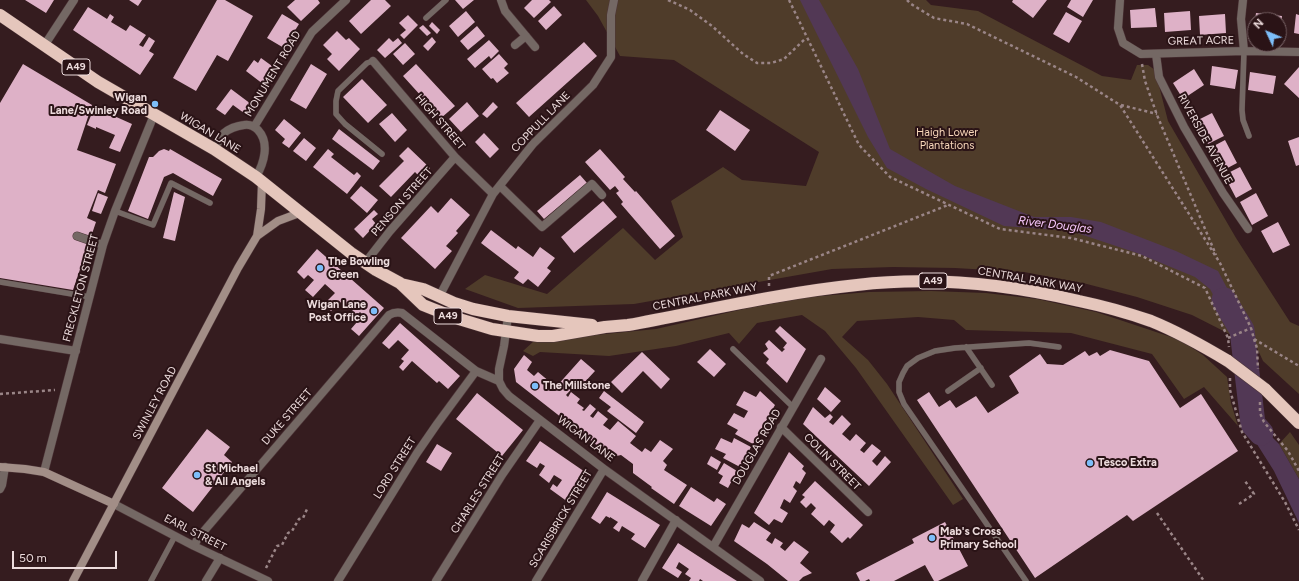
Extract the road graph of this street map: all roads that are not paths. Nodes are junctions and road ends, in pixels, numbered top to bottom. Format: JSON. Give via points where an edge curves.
{"nodes":[{"id":1,"x":74,"y":0,"type":"edge"},
{"id":2,"x":346,"y":0,"type":"edge"},
{"id":3,"x":446,"y":0,"type":"edge"},
{"id":4,"x":501,"y":0,"type":"edge"},
{"id":5,"x":614,"y":0,"type":"edge"},
{"id":6,"x":1120,"y":0,"type":"edge"},
{"id":7,"x":1242,"y":0,"type":"edge"},
{"id":8,"x":0,"y":15,"type":"edge"},
{"id":9,"x":426,"y":18,"type":"dead end"},
{"id":10,"x":526,"y":36,"type":"junction"},
{"id":11,"x":515,"y":45,"type":"dead end"},
{"id":12,"x":44,"y":46,"type":"junction"},
{"id":13,"x":535,"y":47,"type":"dead end"},
{"id":14,"x":1244,"y":51,"type":"junction"},
{"id":15,"x":1299,"y":52,"type":"edge"},
{"id":16,"x":1156,"y":54,"type":"junction"},
{"id":17,"x":373,"y":61,"type":"joint"},
{"id":18,"x":154,"y":115,"type":"junction"},
{"id":19,"x":254,"y":127,"type":"junction"},
{"id":20,"x":1249,"y":136,"type":"dead end"},
{"id":21,"x":214,"y":149,"type":"junction"},
{"id":22,"x":382,"y":154,"type":"dead end"},
{"id":23,"x":455,"y":158,"type":"junction"},
{"id":24,"x":259,"y":179,"type":"junction"},
{"id":25,"x":500,"y":186,"type":"junction"},
{"id":26,"x":493,"y":194,"type":"junction"},
{"id":27,"x":602,"y":195,"type":"dead end"},
{"id":28,"x":210,"y":203,"type":"dead end"},
{"id":29,"x":115,"y":212,"type":"junction"},
{"id":30,"x":302,"y":212,"type":"junction"},
{"id":31,"x":1248,"y":229,"type":"dead end"},
{"id":32,"x":78,"y":236,"type":"dead end"},
{"id":33,"x":257,"y":236,"type":"junction"},
{"id":34,"x":103,"y":245,"type":"junction"},
{"id":35,"x":365,"y":263,"type":"junction"},
{"id":36,"x":0,"y":282,"type":"edge"},
{"id":37,"x":400,"y":283,"type":"junction"},
{"id":38,"x":90,"y":297,"type":"junction"},
{"id":39,"x":439,"y":297,"type":"junction"},
{"id":40,"x":508,"y":316,"type":"junction"},
{"id":41,"x":605,"y":327,"type":"junction"},
{"id":42,"x":506,"y":332,"type":"junction"},
{"id":43,"x":0,"y":338,"type":"edge"},
{"id":44,"x":966,"y":347,"type":"junction"},
{"id":45,"x":1059,"y":347,"type":"dead end"},
{"id":46,"x":733,"y":349,"type":"dead end"},
{"id":47,"x":76,"y":351,"type":"junction"},
{"id":48,"x":820,"y":359,"type":"dead end"},
{"id":49,"x":981,"y":368,"type":"junction"},
{"id":50,"x":476,"y":371,"type":"junction"},
{"id":51,"x":499,"y":381,"type":"junction"},
{"id":52,"x":992,"y":385,"type":"dead end"},
{"id":53,"x":948,"y":391,"type":"dead end"},
{"id":54,"x":793,"y":407,"type":"junction"},
{"id":55,"x":540,"y":420,"type":"junction"},
{"id":56,"x":1299,"y":423,"type":"edge"},
{"id":57,"x":782,"y":427,"type":"junction"},
{"id":58,"x":2,"y":467,"type":"edge"},
{"id":59,"x":604,"y":469,"type":"junction"},
{"id":60,"x":44,"y":472,"type":"junction"},
{"id":61,"x":0,"y":489,"type":"edge"},
{"id":62,"x":114,"y":504,"type":"junction"},
{"id":63,"x":868,"y":512,"type":"dead end"},
{"id":64,"x":676,"y":520,"type":"junction"},
{"id":65,"x":175,"y":536,"type":"junction"},
{"id":66,"x":194,"y":546,"type":"junction"},
{"id":67,"x":713,"y":547,"type":"junction"},
{"id":68,"x":220,"y":558,"type":"junction"},
{"id":69,"x":264,"y":579,"type":"edge"},
{"id":70,"x":73,"y":581,"type":"edge"},
{"id":71,"x":150,"y":581,"type":"edge"},
{"id":72,"x":206,"y":581,"type":"edge"},
{"id":73,"x":338,"y":581,"type":"edge"},
{"id":74,"x":436,"y":581,"type":"edge"},
{"id":75,"x":536,"y":581,"type":"edge"},
{"id":76,"x":642,"y":581,"type":"edge"},
{"id":77,"x":760,"y":581,"type":"edge"},
{"id":78,"x":1026,"y":581,"type":"edge"}],
"edges":[{"from":1,"to":12,"type":"street"},
{"from":2,"to":19,"type":"street","name":"MONUMENT ROAD","via":[[312,32]]},
{"from":3,"to":9,"type":"lane"},
{"from":4,"to":10,"type":"street","via":[[506,11]]},
{"from":5,"to":25,"type":"street","name":"COPPULL LANE","via":[[611,14],[611,57],[593,85],[533,144]]},
{"from":6,"to":16,"type":"street","name":"GREAT ACRE","via":[[1118,28],[1123,43],[1141,54]]},
{"from":7,"to":14,"type":"street"},
{"from":8,"to":12,"type":"highway","name":"WIGAN LANE","number":"A49"},
{"from":10,"to":11,"type":"street"},
{"from":10,"to":13,"type":"street"},
{"from":12,"to":18,"type":"highway","name":"WIGAN LANE","number":"A49"},
{"from":14,"to":15,"type":"street","name":"GREAT ACRE"},
{"from":14,"to":16,"type":"street","name":"GREAT ACRE"},
{"from":14,"to":20,"type":"lane","via":[[1242,110]]},
{"from":16,"to":31,"type":"street","name":"RIVERSIDE AVENUE","via":[[1159,77],[1184,126],[1223,193]]},
{"from":17,"to":22,"type":"lane","via":[[367,63],[338,91],[336,114]]},
{"from":17,"to":23,"type":"street","name":"HIGH STREET"},
{"from":18,"to":21,"type":"highway","name":"WIGAN LANE","number":"A49"},
{"from":18,"to":29,"type":"street","name":"FRECKLETON STREET"},
{"from":19,"to":21,"type":"street","name":"MONUMENT ROAD","via":[[249,125],[231,128],[223,134]]},
{"from":19,"to":24,"type":"street","name":"MONUMENT ROAD","via":[[262,134],[264,142],[265,153]]},
{"from":21,"to":24,"type":"highway","name":"WIGAN LANE","number":"A49"},
{"from":23,"to":26,"type":"street","name":"HIGH STREET"},
{"from":23,"to":35,"type":"street","name":"PENSON STREET"},
{"from":24,"to":30,"type":"highway","name":"WIGAN LANE","number":"A49"},
{"from":24,"to":33,"type":"street","name":"SWINLEY ROAD","via":[[261,209]]},
{"from":25,"to":26,"type":"street","name":"COPPULL LANE"},
{"from":25,"to":27,"type":"street","via":[[542,227],[592,184]]},
{"from":26,"to":39,"type":"street","name":"COPPULL LANE"},
{"from":28,"to":29,"type":"lane","via":[[171,183],[154,225]]},
{"from":29,"to":34,"type":"street","name":"FRECKLETON STREET"},
{"from":30,"to":33,"type":"street","name":"SWINLEY ROAD","via":[[278,221]]},
{"from":30,"to":35,"type":"highway","name":"WIGAN LANE","number":"A49"},
{"from":32,"to":34,"type":"street"},
{"from":33,"to":62,"type":"street","name":"SWINLEY ROAD"},
{"from":34,"to":38,"type":"street","name":"FRECKLETON STREET"},
{"from":35,"to":37,"type":"highway","name":"WIGAN LANE","number":"A49"},
{"from":36,"to":38,"type":"lane"},
{"from":37,"to":39,"type":"highway","name":"WIGAN LANE","number":"A49","via":[[423,289]]},
{"from":37,"to":42,"type":"highway","name":"WIGAN LANE","number":"A49","via":[[423,305],[459,320]]},
{"from":38,"to":47,"type":"street","name":"FRECKLETON STREET"},
{"from":39,"to":40,"type":"highway","name":"CENTRAL PARK WAY","number":"A49","via":[[473,309]]},
{"from":40,"to":41,"type":"highway","name":"CENTRAL PARK WAY","number":"A49"},
{"from":40,"to":42,"type":"street"},
{"from":41,"to":42,"type":"highway","name":"CENTRAL PARK WAY","number":"A49","via":[[553,336]]},
{"from":41,"to":56,"type":"highway","name":"CENTRAL PARK WAY","number":"A49","bridge":true,"via":[[635,324],[769,297],[859,284],[924,281],[1006,287],[1098,305],[1150,321],[1187,337],[1228,357]]},
{"from":42,"to":51,"type":"street"},
{"from":43,"to":47,"type":"street"},
{"from":44,"to":45,"type":"lane","via":[[1029,343]]},
{"from":44,"to":49,"type":"lane"},
{"from":44,"to":78,"type":"lane","via":[[935,351],[918,358],[902,373],[899,392],[904,404]]},
{"from":46,"to":54,"type":"lane"},
{"from":47,"to":60,"type":"street","name":"FRECKLETON STREET"},
{"from":48,"to":54,"type":"street","name":"DOUGLAS ROAD"},
{"from":49,"to":52,"type":"lane"},
{"from":49,"to":53,"type":"lane"},
{"from":50,"to":51,"type":"street"},
{"from":50,"to":66,"type":"street","name":"DUKE STREET","via":[[402,313],[389,315],[198,538]]},
{"from":50,"to":73,"type":"street","name":"LORD STREET","via":[[417,453]]},
{"from":51,"to":55,"type":"street","name":"WIGAN LANE","via":[[508,396]]},
{"from":54,"to":57,"type":"street","name":"DOUGLAS ROAD"},
{"from":55,"to":59,"type":"street","name":"WIGAN LANE"},
{"from":55,"to":74,"type":"street","name":"CHARLES STREET","via":[[502,475]]},
{"from":57,"to":63,"type":"street","name":"COLIN STREET"},
{"from":57,"to":67,"type":"street","name":"DOUGLAS ROAD"},
{"from":58,"to":60,"type":"street"},
{"from":58,"to":61,"type":"street"},
{"from":59,"to":64,"type":"street","name":"WIGAN LANE"},
{"from":59,"to":75,"type":"street","name":"SCARISBRICK STREET"},
{"from":60,"to":62,"type":"street"},
{"from":62,"to":65,"type":"street","name":"EARL STREET"},
{"from":62,"to":70,"type":"street","name":"SWINLEY ROAD"},
{"from":64,"to":67,"type":"street","name":"WIGAN LANE"},
{"from":64,"to":76,"type":"street"},
{"from":65,"to":66,"type":"street","name":"EARL STREET"},
{"from":65,"to":71,"type":"lane"},
{"from":66,"to":68,"type":"street","name":"EARL STREET"},
{"from":67,"to":77,"type":"street","name":"WIGAN LANE"},
{"from":68,"to":69,"type":"street","name":"EARL STREET"},
{"from":68,"to":72,"type":"street"}]}
